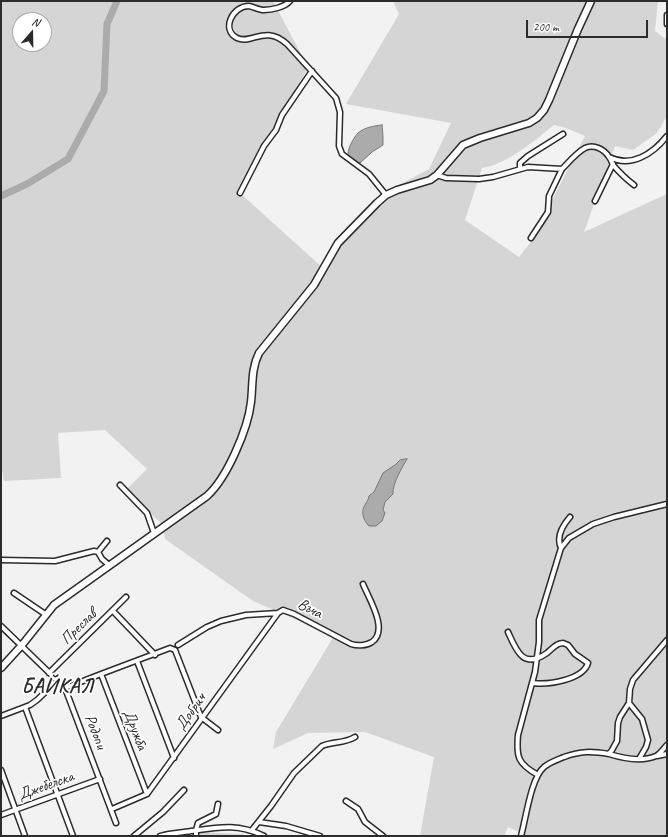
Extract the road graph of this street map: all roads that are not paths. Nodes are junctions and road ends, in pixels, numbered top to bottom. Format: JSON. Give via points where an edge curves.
{"nodes":[{"id":1,"x":290,"y":1,"type":"edge"},
{"id":2,"x":591,"y":1,"type":"edge"},
{"id":3,"x":667,"y":15,"type":"edge"},
{"id":4,"x":667,"y":24,"type":"edge"},
{"id":5,"x":312,"y":71,"type":"junction"},
{"id":6,"x":563,"y":134,"type":"dead end"},
{"id":7,"x":667,"y":136,"type":"edge"},
{"id":8,"x":609,"y":157,"type":"junction"},
{"id":9,"x":613,"y":164,"type":"junction"},
{"id":10,"x":520,"y":169,"type":"junction"},
{"id":11,"x":562,"y":169,"type":"junction"},
{"id":12,"x":437,"y":175,"type":"junction"},
{"id":13,"x":634,"y":185,"type":"dead end"},
{"id":14,"x":240,"y":193,"type":"dead end"},
{"id":15,"x":386,"y":195,"type":"junction"},
{"id":16,"x":596,"y":201,"type":"dead end"},
{"id":17,"x":531,"y":238,"type":"dead end"},
{"id":18,"x":120,"y":485,"type":"dead end"},
{"id":19,"x":667,"y":504,"type":"edge"},
{"id":20,"x":570,"y":517,"type":"dead end"},
{"id":21,"x":154,"y":533,"type":"junction"},
{"id":22,"x":107,"y":540,"type":"dead end"},
{"id":23,"x":561,"y":548,"type":"junction"},
{"id":24,"x":98,"y":552,"type":"junction"},
{"id":25,"x":1,"y":560,"type":"edge"},
{"id":26,"x":109,"y":565,"type":"junction"},
{"id":27,"x":363,"y":584,"type":"dead end"},
{"id":28,"x":14,"y":593,"type":"dead end"},
{"id":29,"x":126,"y":597,"type":"dead end"},
{"id":30,"x":113,"y":611,"type":"junction"},
{"id":31,"x":278,"y":613,"type":"junction"},
{"id":32,"x":45,"y":614,"type":"junction"},
{"id":33,"x":1,"y":626,"type":"edge"},
{"id":34,"x":508,"y":632,"type":"dead end"},
{"id":35,"x":667,"y":640,"type":"edge"},
{"id":36,"x":22,"y":645,"type":"junction"},
{"id":37,"x":178,"y":646,"type":"dead end"},
{"id":38,"x":155,"y":655,"type":"junction"},
{"id":39,"x":537,"y":657,"type":"junction"},
{"id":40,"x":137,"y":661,"type":"junction"},
{"id":41,"x":1,"y":668,"type":"edge"},
{"id":42,"x":49,"y":673,"type":"junction"},
{"id":43,"x":101,"y":674,"type":"junction"},
{"id":44,"x":56,"y":681,"type":"junction"},
{"id":45,"x":533,"y":683,"type":"junction"},
{"id":46,"x":65,"y":688,"type":"junction"},
{"id":47,"x":629,"y":704,"type":"junction"},
{"id":48,"x":24,"y":707,"type":"junction"},
{"id":49,"x":1,"y":716,"type":"edge"},
{"id":50,"x":201,"y":717,"type":"junction"},
{"id":51,"x":218,"y":730,"type":"dead end"},
{"id":52,"x":355,"y":737,"type":"dead end"},
{"id":53,"x":667,"y":745,"type":"edge"},
{"id":54,"x":609,"y":754,"type":"junction"},
{"id":55,"x":667,"y":754,"type":"edge"},
{"id":56,"x":656,"y":756,"type":"junction"},
{"id":57,"x":174,"y":758,"type":"junction"},
{"id":58,"x":639,"y":758,"type":"junction"},
{"id":59,"x":1,"y":770,"type":"edge"},
{"id":60,"x":538,"y":774,"type":"junction"},
{"id":61,"x":100,"y":779,"type":"junction"},
{"id":62,"x":184,"y":790,"type":"dead end"},
{"id":63,"x":58,"y":794,"type":"junction"},
{"id":64,"x":146,"y":794,"type":"junction"},
{"id":65,"x":346,"y":801,"type":"dead end"},
{"id":66,"x":218,"y":804,"type":"dead end"},
{"id":67,"x":112,"y":809,"type":"junction"},
{"id":68,"x":16,"y":810,"type":"junction"},
{"id":69,"x":1,"y":815,"type":"edge"},
{"id":70,"x":259,"y":822,"type":"junction"},
{"id":71,"x":116,"y":823,"type":"dead end"},
{"id":72,"x":196,"y":830,"type":"junction"},
{"id":73,"x":252,"y":830,"type":"junction"},
{"id":74,"x":25,"y":836,"type":"edge"},
{"id":75,"x":73,"y":836,"type":"edge"},
{"id":76,"x":134,"y":836,"type":"edge"},
{"id":77,"x":160,"y":836,"type":"edge"},
{"id":78,"x":196,"y":836,"type":"edge"},
{"id":79,"x":264,"y":836,"type":"edge"},
{"id":80,"x":320,"y":836,"type":"edge"},
{"id":81,"x":382,"y":836,"type":"edge"},
{"id":82,"x":521,"y":836,"type":"edge"}],
"edges":[{"from":1,"to":5,"type":"street","via":[[268,10],[250,6],[237,9],[230,18],[230,29],[239,39],[248,40],[263,35],[280,38]]},
{"from":2,"to":12,"type":"street","via":[[549,100],[537,118],[464,146]]},
{"from":3,"to":4,"type":"street"},
{"from":5,"to":14,"type":"street","via":[[282,115]]},
{"from":5,"to":15,"type":"street","via":[[336,98],[340,112],[339,146],[342,154],[369,174]]},
{"from":6,"to":10,"type":"street","via":[[528,156],[520,163]]},
{"from":7,"to":8,"type":"street","via":[[657,147],[637,159],[621,162]]},
{"from":8,"to":9,"type":"street"},
{"from":8,"to":11,"type":"street","via":[[597,147],[586,147]]},
{"from":9,"to":13,"type":"street"},
{"from":9,"to":16,"type":"street"},
{"from":10,"to":11,"type":"street"},
{"from":10,"to":12,"type":"street","via":[[479,179],[446,178]]},
{"from":11,"to":17,"type":"street","via":[[549,196],[548,212]]},
{"from":12,"to":15,"type":"street","via":[[426,182]]},
{"from":15,"to":21,"type":"street","via":[[338,244],[314,285],[259,353],[254,366],[247,420],[223,478],[207,496]]},
{"from":18,"to":21,"type":"street","via":[[147,513]]},
{"from":19,"to":23,"type":"street","via":[[593,524],[569,538]]},
{"from":20,"to":23,"type":"street","via":[[564,523],[561,532]]},
{"from":21,"to":26,"type":"street"},
{"from":22,"to":24,"type":"street"},
{"from":23,"to":39,"type":"street","via":[[539,620]]},
{"from":24,"to":25,"type":"street","via":[[55,561]]},
{"from":24,"to":26,"type":"street"},
{"from":26,"to":32,"type":"street"},
{"from":27,"to":31,"type":"street","name":"Въча","via":[[380,627],[376,638],[367,644],[351,644],[290,612],[283,610]]},
{"from":28,"to":32,"type":"street"},
{"from":29,"to":30,"type":"street","name":"Преслав"},
{"from":30,"to":38,"type":"street"},
{"from":30,"to":42,"type":"street","name":"Преслав"},
{"from":31,"to":37,"type":"street","name":"Въча","via":[[246,615],[221,621]]},
{"from":31,"to":50,"type":"street","name":"Добрич"},
{"from":32,"to":36,"type":"street"},
{"from":33,"to":36,"type":"street"},
{"from":34,"to":39,"type":"street","via":[[520,656],[527,659]]},
{"from":35,"to":47,"type":"street","via":[[633,680]]},
{"from":36,"to":41,"type":"street"},
{"from":36,"to":42,"type":"street"},
{"from":38,"to":40,"type":"street"},
{"from":38,"to":50,"type":"street","via":[[170,648],[176,650]]},
{"from":39,"to":45,"type":"street"},
{"from":39,"to":45,"type":"street","via":[[563,643],[588,664],[574,677],[553,683]]},
{"from":40,"to":43,"type":"street"},
{"from":40,"to":57,"type":"street"},
{"from":42,"to":44,"type":"street"},
{"from":43,"to":46,"type":"street"},
{"from":43,"to":64,"type":"street","name":"Дружба"},
{"from":44,"to":46,"type":"street"},
{"from":44,"to":48,"type":"street","via":[[37,700]]},
{"from":45,"to":60,"type":"street","via":[[520,723],[517,744],[520,761]]},
{"from":46,"to":61,"type":"street","name":"Родопи"},
{"from":47,"to":54,"type":"street","via":[[620,717],[617,741]]},
{"from":47,"to":58,"type":"street","via":[[642,719],[648,740]]},
{"from":48,"to":49,"type":"street"},
{"from":48,"to":63,"type":"street"},
{"from":50,"to":51,"type":"street"},
{"from":50,"to":57,"type":"street","name":"Добрич"},
{"from":52,"to":70,"type":"street","via":[[322,746],[294,773]]},
{"from":53,"to":56,"type":"street"},
{"from":54,"to":58,"type":"street"},
{"from":54,"to":60,"type":"street","via":[[590,751],[569,755],[550,762]]},
{"from":55,"to":56,"type":"street"},
{"from":56,"to":58,"type":"street"},
{"from":57,"to":64,"type":"street","name":"Добрич"},
{"from":59,"to":68,"type":"street"},
{"from":60,"to":82,"type":"street"},
{"from":61,"to":63,"type":"street","name":"Джебелска"},
{"from":61,"to":67,"type":"street","name":"Родопи"},
{"from":62,"to":76,"type":"street"},
{"from":63,"to":68,"type":"street","name":"Джебелска"},
{"from":63,"to":75,"type":"street"},
{"from":64,"to":67,"type":"street","name":"Добрич"},
{"from":65,"to":81,"type":"street","via":[[358,809],[365,822]]},
{"from":66,"to":72,"type":"street","via":[[216,814],[200,822]]},
{"from":67,"to":71,"type":"street","name":"Родопи"},
{"from":68,"to":69,"type":"street","name":"Джебелска"},
{"from":68,"to":74,"type":"street"},
{"from":70,"to":73,"type":"street"},
{"from":70,"to":80,"type":"street","via":[[286,826]]},
{"from":72,"to":73,"type":"street","via":[[234,826]]},
{"from":72,"to":77,"type":"street"},
{"from":72,"to":78,"type":"street"},
{"from":73,"to":79,"type":"street"}]}
